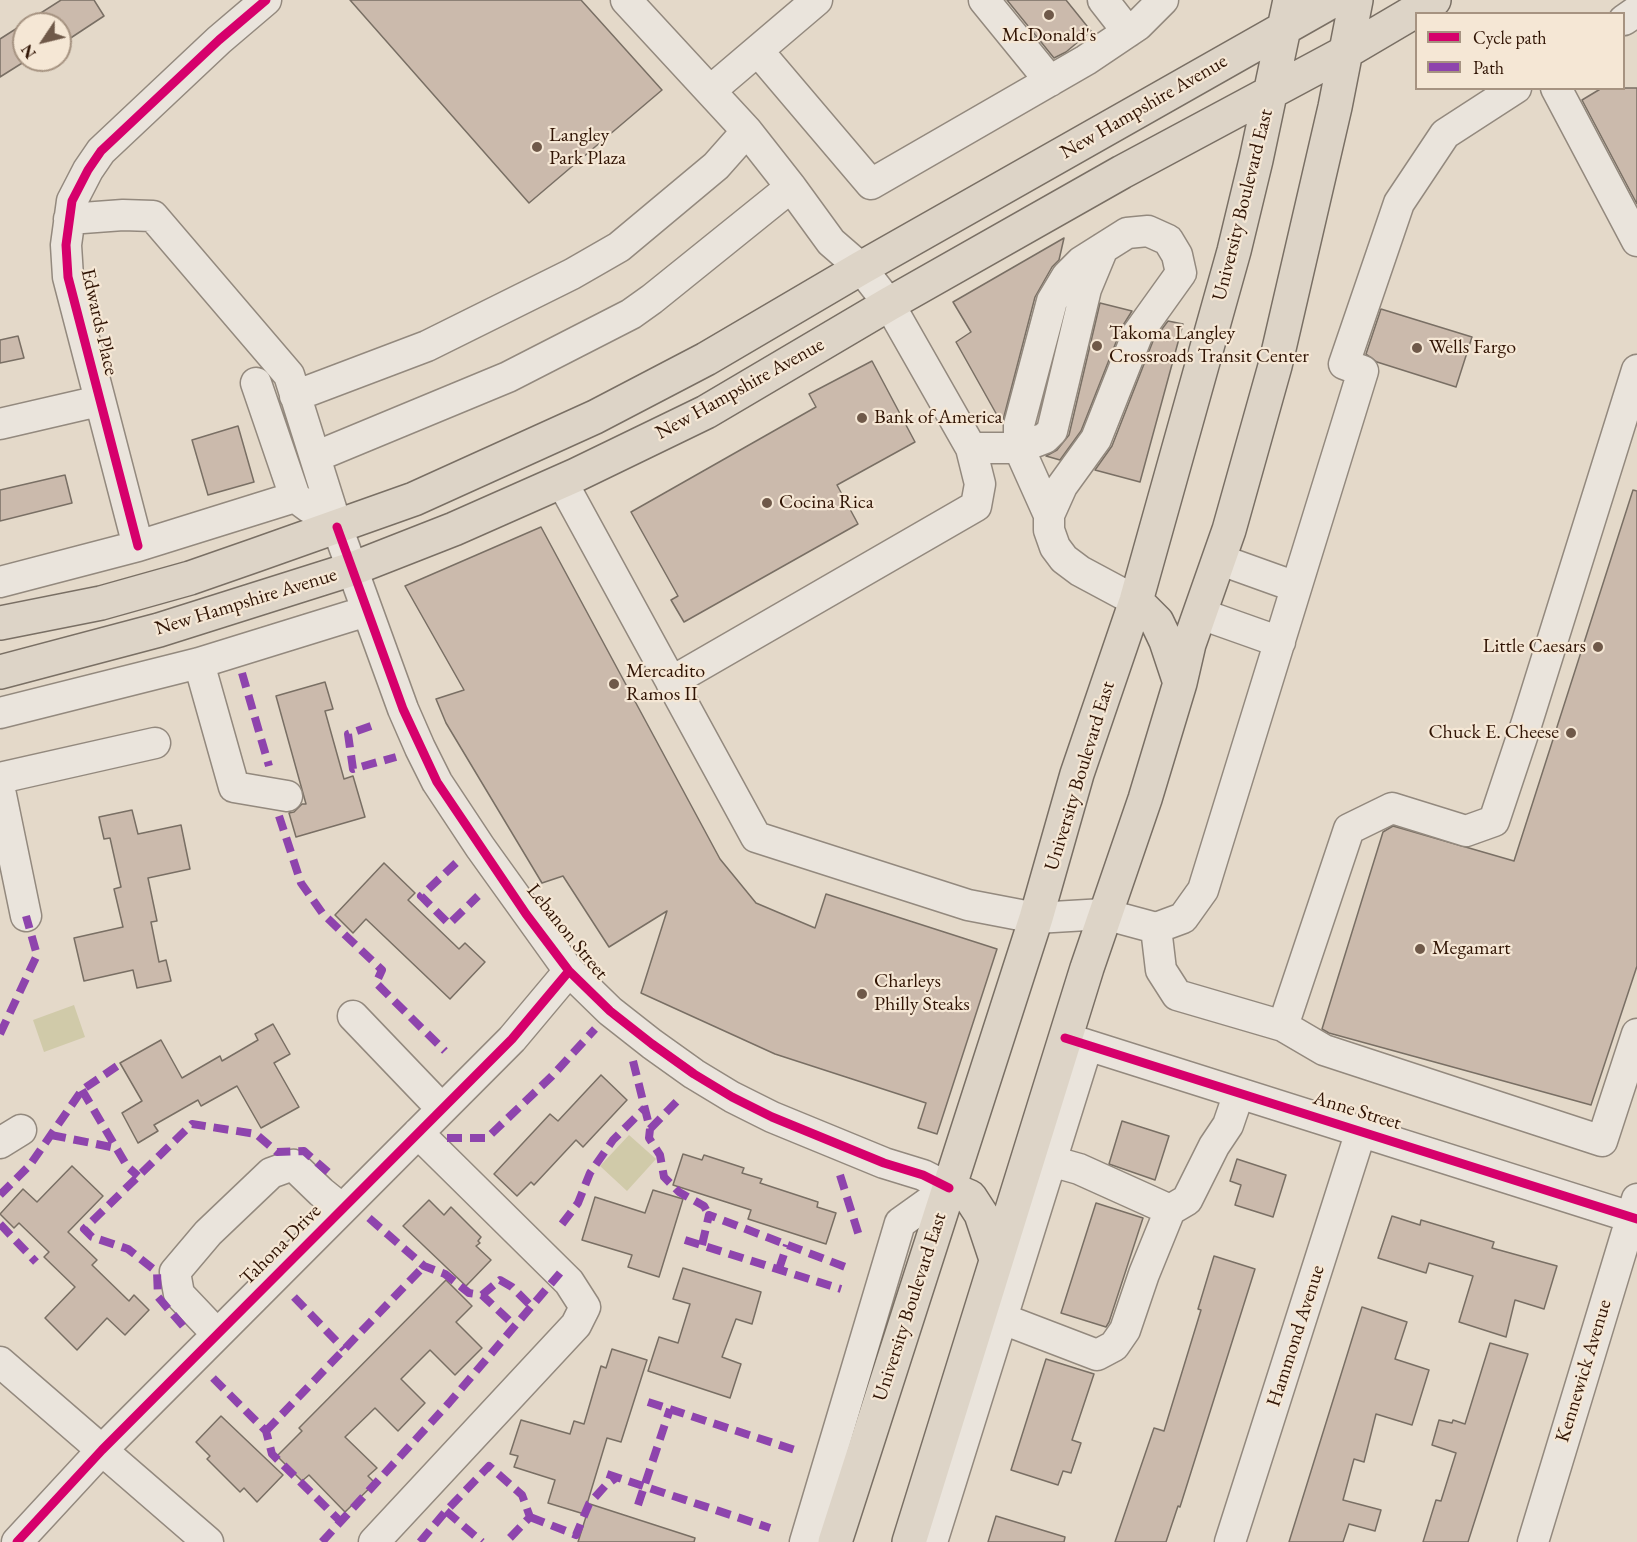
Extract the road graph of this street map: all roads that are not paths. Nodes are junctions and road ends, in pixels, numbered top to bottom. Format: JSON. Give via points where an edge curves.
{"nodes":[{"id":1,"x":266,"y":0,"type":"edge"},
{"id":2,"x":626,"y":0,"type":"edge"},
{"id":3,"x":817,"y":0,"type":"edge"},
{"id":4,"x":984,"y":0,"type":"edge"},
{"id":5,"x":1102,"y":0,"type":"edge"},
{"id":6,"x":1163,"y":0,"type":"edge"},
{"id":7,"x":1334,"y":0,"type":"edge"},
{"id":8,"x":1356,"y":0,"type":"edge"},
{"id":9,"x":1434,"y":0,"type":"edge"},
{"id":10,"x":1287,"y":14,"type":"edge"},
{"id":11,"x":1128,"y":32,"type":"junction"},
{"id":12,"x":758,"y":51,"type":"junction"},
{"id":13,"x":1344,"y":53,"type":"junction"},
{"id":14,"x":1050,"y":81,"type":"junction"},
{"id":15,"x":1513,"y":90,"type":"edge"},
{"id":16,"x":1557,"y":90,"type":"edge"},
{"id":17,"x":710,"y":91,"type":"junction"},
{"id":18,"x":1271,"y":91,"type":"junction"},
{"id":19,"x":747,"y":132,"type":"junction"},
{"id":20,"x":791,"y":187,"type":"junction"},
{"id":21,"x":69,"y":219,"type":"junction"},
{"id":22,"x":1637,"y":241,"type":"edge"},
{"id":23,"x":861,"y":268,"type":"junction"},
{"id":24,"x":889,"y":304,"type":"junction"},
{"id":25,"x":1637,"y":370,"type":"edge"},
{"id":26,"x":256,"y":383,"type":"dead end"},
{"id":27,"x":296,"y":396,"type":"junction"},
{"id":28,"x":99,"y":401,"type":"junction"},
{"id":29,"x":0,"y":424,"type":"edge"},
{"id":30,"x":971,"y":448,"type":"junction"},
{"id":31,"x":1019,"y":448,"type":"junction"},
{"id":32,"x":315,"y":457,"type":"junction"},
{"id":33,"x":562,"y":482,"type":"junction"},
{"id":34,"x":295,"y":498,"type":"junction"},
{"id":35,"x":1049,"y":515,"type":"junction"},
{"id":36,"x":337,"y":527,"type":"junction"},
{"id":37,"x":138,"y":546,"type":"junction"},
{"id":38,"x":1218,"y":560,"type":"junction"},
{"id":39,"x":352,"y":569,"type":"junction"},
{"id":40,"x":0,"y":582,"type":"edge"},
{"id":41,"x":1296,"y":587,"type":"junction"},
{"id":42,"x":1136,"y":601,"type":"junction"},
{"id":43,"x":367,"y":611,"type":"junction"},
{"id":44,"x":1201,"y":614,"type":"junction"},
{"id":45,"x":0,"y":623,"type":"edge"},
{"id":46,"x":1280,"y":642,"type":"junction"},
{"id":47,"x":199,"y":663,"type":"junction"},
{"id":48,"x":0,"y":672,"type":"edge"},
{"id":49,"x":671,"y":682,"type":"junction"},
{"id":50,"x":1180,"y":683,"type":"junction"},
{"id":51,"x":0,"y":713,"type":"edge"},
{"id":52,"x":155,"y":743,"type":"dead end"},
{"id":53,"x":0,"y":778,"type":"edge"},
{"id":54,"x":0,"y":790,"type":"edge"},
{"id":55,"x":287,"y":796,"type":"dead end"},
{"id":56,"x":1104,"y":914,"type":"junction"},
{"id":57,"x":26,"y":916,"type":"dead end"},
{"id":58,"x":1036,"y":918,"type":"junction"},
{"id":59,"x":1156,"y":928,"type":"junction"},
{"id":60,"x":569,"y":971,"type":"junction"},
{"id":61,"x":352,"y":1017,"type":"dead end"},
{"id":62,"x":1283,"y":1026,"type":"junction"},
{"id":63,"x":1637,"y":1034,"type":"edge"},
{"id":64,"x":1076,"y":1042,"type":"junction"},
{"id":65,"x":1239,"y":1093,"type":"junction"},
{"id":66,"x":441,"y":1110,"type":"junction"},
{"id":67,"x":1361,"y":1131,"type":"junction"},
{"id":68,"x":418,"y":1133,"type":"junction"},
{"id":69,"x":1051,"y":1161,"type":"junction"},
{"id":70,"x":949,"y":1188,"type":"junction"},
{"id":71,"x":342,"y":1209,"type":"junction"},
{"id":72,"x":1170,"y":1210,"type":"junction"},
{"id":73,"x":1635,"y":1212,"type":"edge"},
{"id":74,"x":996,"y":1259,"type":"junction"},
{"id":75,"x":1003,"y":1319,"type":"junction"},
{"id":76,"x":217,"y":1334,"type":"junction"},
{"id":77,"x":0,"y":1362,"type":"edge"},
{"id":78,"x":102,"y":1450,"type":"junction"},
{"id":79,"x":17,"y":1542,"type":"edge"},
{"id":80,"x":208,"y":1542,"type":"edge"},
{"id":81,"x":374,"y":1542,"type":"edge"},
{"id":82,"x":805,"y":1542,"type":"edge"},
{"id":83,"x":835,"y":1542,"type":"edge"},
{"id":84,"x":909,"y":1542,"type":"edge"},
{"id":85,"x":932,"y":1542,"type":"edge"},
{"id":86,"x":1230,"y":1542,"type":"edge"},
{"id":87,"x":1533,"y":1542,"type":"edge"}],
"edges":[{"from":1,"to":21,"type":"street","name":"Edwards Place","via":[[101,151],[79,185]]},
{"from":2,"to":17,"type":"street"},
{"from":3,"to":12,"type":"street"},
{"from":4,"to":14,"type":"street"},
{"from":5,"to":11,"type":"street"},
{"from":6,"to":11,"type":"street"},
{"from":7,"to":10,"type":"main road","name":"New Hampshire Avenue"},
{"from":8,"to":13,"type":"main road"},
{"from":9,"to":13,"type":"main road","name":"New Hampshire Avenue"},
{"from":10,"to":18,"type":"main road","name":"University Boulevard East"},
{"from":10,"to":23,"type":"main road","name":"New Hampshire Avenue"},
{"from":11,"to":14,"type":"street"},
{"from":12,"to":14,"type":"street","via":[[871,184]]},
{"from":12,"to":17,"type":"street"},
{"from":13,"to":18,"type":"main road","name":"New Hampshire Avenue"},
{"from":13,"to":38,"type":"main road","via":[[1275,366]]},
{"from":15,"to":41,"type":"street","via":[[1445,134],[1399,204],[1344,364],[1364,371]]},
{"from":16,"to":22,"type":"street"},
{"from":17,"to":19,"type":"street"},
{"from":18,"to":24,"type":"main road","name":"New Hampshire Avenue"},
{"from":18,"to":42,"type":"main road","name":"University Boulevard East","via":[[1234,251]]},
{"from":19,"to":20,"type":"street"},
{"from":19,"to":27,"type":"street","via":[[716,166],[619,247],[427,346]]},
{"from":20,"to":23,"type":"street","via":[[831,242]]},
{"from":20,"to":32,"type":"street","via":[[631,314],[508,377]]},
{"from":21,"to":27,"type":"street","name":"Lebanon Street","via":[[153,216],[289,375]]},
{"from":21,"to":28,"type":"street","name":"Edwards Place","via":[[68,277]]},
{"from":23,"to":24,"type":"street"},
{"from":23,"to":36,"type":"main road","name":"New Hampshire Avenue","via":[[706,359],[595,417],[414,499]]},
{"from":24,"to":30,"type":"street"},
{"from":24,"to":33,"type":"main road","name":"New Hampshire Avenue","via":[[706,412]]},
{"from":25,"to":62,"type":"street","via":[[1494,820],[1466,831],[1392,808],[1349,829]]},
{"from":26,"to":34,"type":"street"},
{"from":27,"to":32,"type":"street","name":"Lebanon Street"},
{"from":28,"to":29,"type":"street"},
{"from":28,"to":37,"type":"street","name":"Edwards Place"},
{"from":30,"to":31,"type":"street"},
{"from":30,"to":49,"type":"street","via":[[980,484],[976,506]]},
{"from":31,"to":35,"type":"street"},
{"from":31,"to":35,"type":"street","via":[[1045,438],[1052,431],[1086,290],[1104,247],[1127,233],[1148,231],[1168,240],[1178,255],[1181,273],[1138,333],[1096,439],[1062,486]]},
{"from":32,"to":36,"type":"street","name":"Lebanon Street"},
{"from":33,"to":39,"type":"main road","name":"New Hampshire Avenue"},
{"from":33,"to":49,"type":"street"},
{"from":34,"to":36,"type":"street"},
{"from":34,"to":37,"type":"street"},
{"from":35,"to":42,"type":"street","via":[[1049,530],[1064,559]]},
{"from":36,"to":39,"type":"street","name":"Lebanon Street"},
{"from":36,"to":45,"type":"main road","name":"New Hampshire Avenue","via":[[169,584],[101,603]]},
{"from":37,"to":40,"type":"street"},
{"from":38,"to":41,"type":"street"},
{"from":38,"to":44,"type":"main road"},
{"from":39,"to":43,"type":"street","name":"Lebanon Street"},
{"from":39,"to":48,"type":"main road","name":"New Hampshire Avenue","via":[[159,630]]},
{"from":41,"to":46,"type":"street"},
{"from":42,"to":50,"type":"main road","via":[[1157,622]]},
{"from":42,"to":58,"type":"main road","name":"University Boulevard East","via":[[1077,774]]},
{"from":43,"to":47,"type":"street"},
{"from":43,"to":60,"type":"street","name":"Lebanon Street","via":[[403,709],[437,782]]},
{"from":44,"to":46,"type":"street"},
{"from":44,"to":50,"type":"main road"},
{"from":46,"to":59,"type":"street","via":[[1203,890],[1183,918]]},
{"from":47,"to":51,"type":"street"},
{"from":47,"to":55,"type":"street","via":[[234,787]]},
{"from":49,"to":58,"type":"street","via":[[756,837],[968,905]]},
{"from":50,"to":56,"type":"main road","via":[[1145,799]]},
{"from":52,"to":53,"type":"street"},
{"from":54,"to":57,"type":"street"},
{"from":56,"to":58,"type":"street"},
{"from":56,"to":59,"type":"street"},
{"from":56,"to":64,"type":"main road"},
{"from":58,"to":70,"type":"main road","name":"University Boulevard East"},
{"from":59,"to":62,"type":"street","via":[[1161,970],[1177,995]]},
{"from":60,"to":66,"type":"street","name":"Tahona Drive","via":[[512,1039]]},
{"from":60,"to":70,"type":"street","name":"Lebanon Street","via":[[652,1044],[732,1097]]},
{"from":61,"to":66,"type":"street"},
{"from":62,"to":63,"type":"street","via":[[1324,1050],[1602,1141]]},
{"from":64,"to":65,"type":"street","name":"Anne Street"},
{"from":64,"to":69,"type":"street"},
{"from":64,"to":74,"type":"main road"},
{"from":65,"to":67,"type":"street","name":"Anne Street"},
{"from":65,"to":72,"type":"street","via":[[1228,1125],[1187,1200]]},
{"from":66,"to":68,"type":"street","name":"Tahona Drive"},
{"from":67,"to":73,"type":"street","name":"Anne Street"},
{"from":67,"to":86,"type":"street","name":"Hammond Avenue"},
{"from":68,"to":71,"type":"street","name":"Tahona Drive"},
{"from":68,"to":81,"type":"street","via":[[569,1282],[585,1307],[576,1325]]},
{"from":69,"to":72,"type":"street","via":[[1079,1169]]},
{"from":69,"to":75,"type":"street"},
{"from":70,"to":74,"type":"main road","via":[[970,1197],[981,1214]]},
{"from":70,"to":82,"type":"street","via":[[900,1223]]},
{"from":70,"to":83,"type":"main road","name":"University Boulevard East"},
{"from":71,"to":76,"type":"street","name":"Tahona Drive"},
{"from":71,"to":76,"type":"street","via":[[293,1165],[271,1173],[208,1233],[175,1272],[179,1294]]},
{"from":72,"to":75,"type":"street","via":[[1125,1330],[1114,1346],[1097,1355]]},
{"from":73,"to":87,"type":"street","name":"Kennewick Avenue"},
{"from":74,"to":84,"type":"main road"},
{"from":75,"to":85,"type":"street"},
{"from":76,"to":78,"type":"street","name":"Tahona Drive"},
{"from":77,"to":78,"type":"street"},
{"from":78,"to":79,"type":"street","name":"Tahona Drive"},
{"from":78,"to":80,"type":"street"}]}
